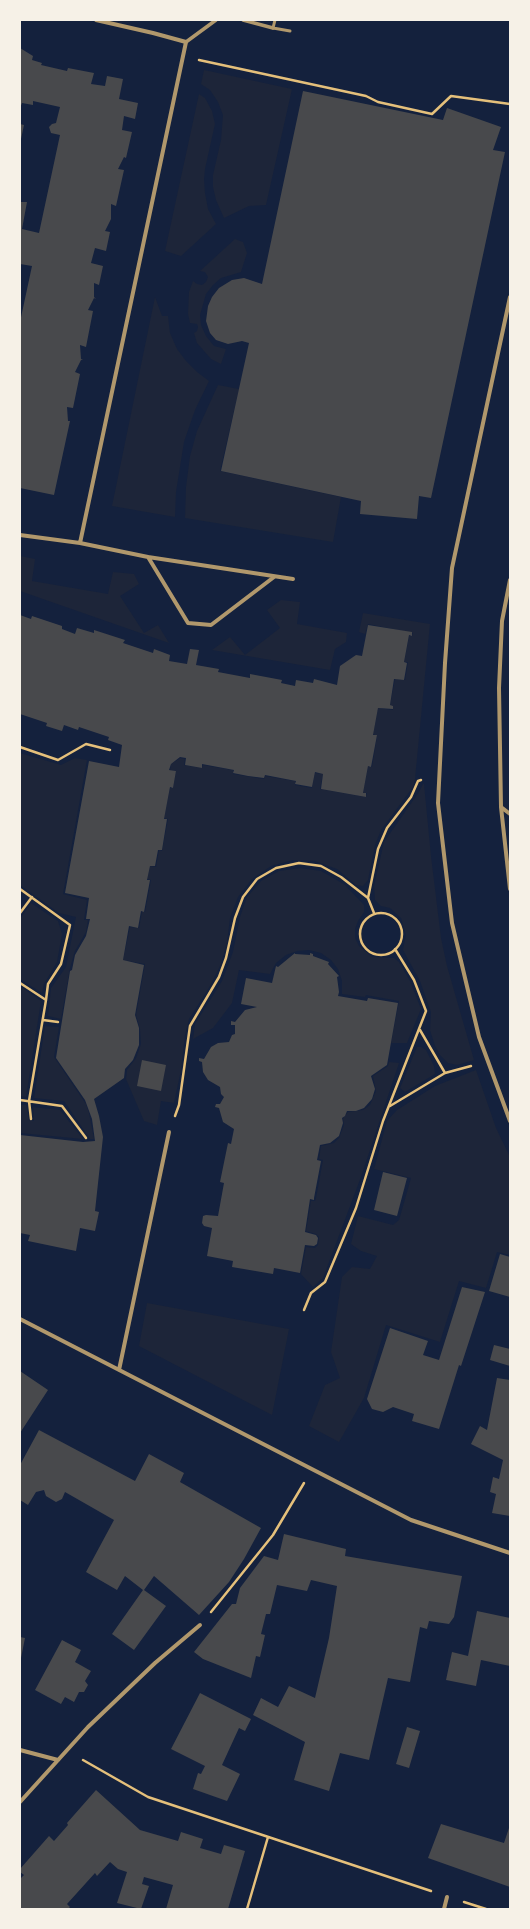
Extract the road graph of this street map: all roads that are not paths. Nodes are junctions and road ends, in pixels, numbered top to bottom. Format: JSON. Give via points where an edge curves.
{"nodes":[{"id":1,"x":96,"y":20,"type":"edge"},
{"id":2,"x":216,"y":20,"type":"edge"},
{"id":3,"x":243,"y":20,"type":"edge"},
{"id":4,"x":275,"y":20,"type":"edge"},
{"id":5,"x":273,"y":28,"type":"junction"},
{"id":6,"x":290,"y":31,"type":"dead end"},
{"id":7,"x":186,"y":42,"type":"junction"},
{"id":8,"x":510,"y":297,"type":"edge"},
{"id":9,"x":20,"y":534,"type":"edge"},
{"id":10,"x":80,"y":543,"type":"junction"},
{"id":11,"x":148,"y":557,"type":"junction"},
{"id":12,"x":274,"y":577,"type":"junction"},
{"id":13,"x":293,"y":579,"type":"dead end"},
{"id":14,"x":510,"y":580,"type":"edge"},
{"id":15,"x":501,"y":807,"type":"junction"},
{"id":16,"x":510,"y":814,"type":"edge"},
{"id":17,"x":510,"y":890,"type":"edge"},
{"id":18,"x":510,"y":1121,"type":"edge"},
{"id":19,"x":169,"y":1132,"type":"road end"},
{"id":20,"x":20,"y":1319,"type":"edge"},
{"id":21,"x":119,"y":1370,"type":"junction"},
{"id":22,"x":510,"y":1554,"type":"edge"},
{"id":23,"x":200,"y":1625,"type":"road end"},
{"id":24,"x":20,"y":1750,"type":"edge"},
{"id":25,"x":58,"y":1760,"type":"junction"},
{"id":26,"x":20,"y":1802,"type":"edge"},
{"id":27,"x":448,"y":1897,"type":"road end"},
{"id":28,"x":444,"y":1909,"type":"edge"}],
"edges":[{"from":1,"to":7,"type":"street"},
{"from":2,"to":7,"type":"street"},
{"from":3,"to":5,"type":"street"},
{"from":4,"to":5,"type":"lane"},
{"from":5,"to":6,"type":"lane"},
{"from":7,"to":10,"type":"street"},
{"from":8,"to":18,"type":"street","via":[[452,568],[438,803],[452,923],[479,1037]]},
{"from":9,"to":10,"type":"street"},
{"from":10,"to":11,"type":"street"},
{"from":11,"to":12,"type":"street"},
{"from":11,"to":12,"type":"street","via":[[188,623],[211,626]]},
{"from":12,"to":13,"type":"street"},
{"from":14,"to":15,"type":"street","via":[[502,621],[499,688]]},
{"from":15,"to":16,"type":"street"},
{"from":15,"to":17,"type":"street"},
{"from":19,"to":21,"type":"street"},
{"from":20,"to":21,"type":"street"},
{"from":21,"to":22,"type":"street","via":[[411,1520]]},
{"from":23,"to":25,"type":"street","via":[[155,1663],[88,1727]]},
{"from":24,"to":25,"type":"street"},
{"from":25,"to":26,"type":"street"},
{"from":27,"to":28,"type":"street"}]}
